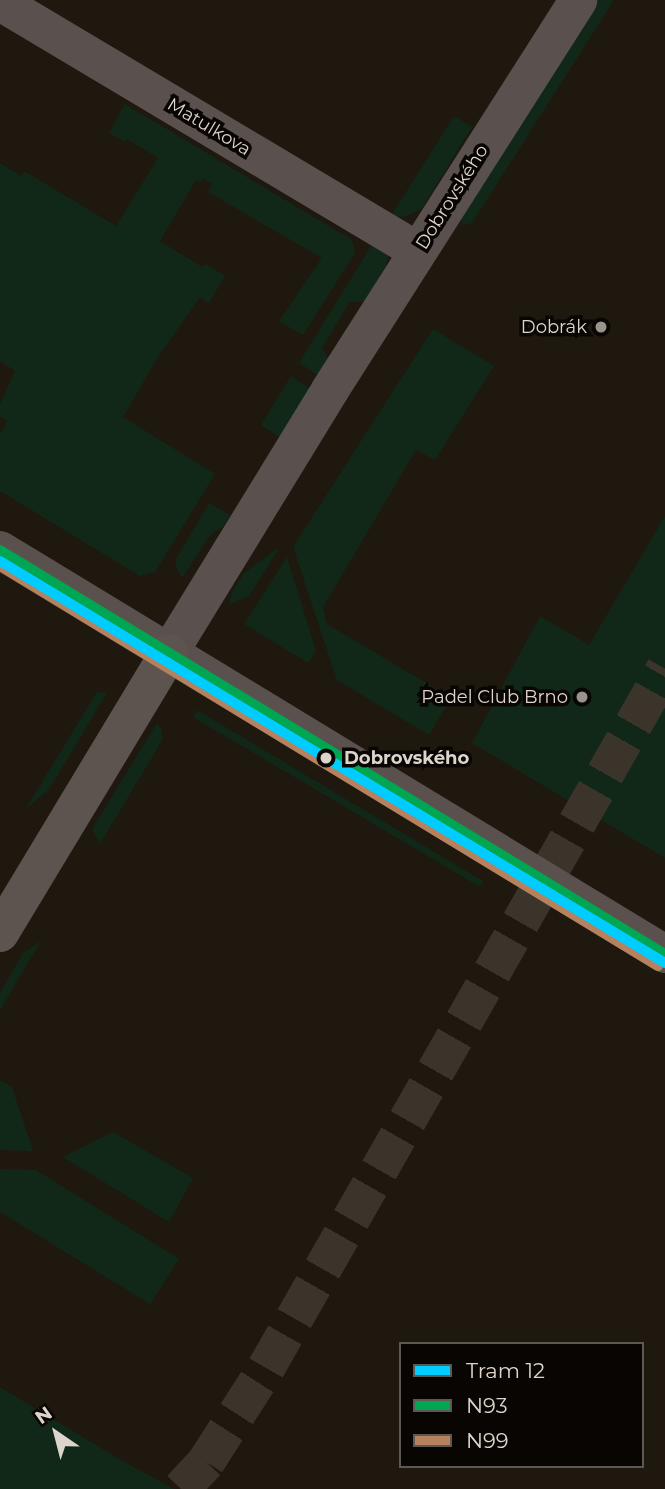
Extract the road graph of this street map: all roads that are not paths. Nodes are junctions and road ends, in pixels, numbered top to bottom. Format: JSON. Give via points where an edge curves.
{"nodes":[{"id":1,"x":578,"y":0,"type":"edge"},
{"id":2,"x":0,"y":2,"type":"edge"},
{"id":3,"x":417,"y":251,"type":"junction"},
{"id":4,"x":0,"y":550,"type":"edge"},
{"id":5,"x":169,"y":653,"type":"junction"},
{"id":6,"x":0,"y":933,"type":"edge"},
{"id":7,"x":665,"y":954,"type":"edge"}],
"edges":[{"from":1,"to":3,"type":"street","name":"Dobrovského"},
{"from":2,"to":3,"type":"street","name":"Matulkova"},
{"from":3,"to":5,"type":"street","name":"Dobrovského"},
{"from":4,"to":5,"type":"street"},
{"from":5,"to":6,"type":"main road","name":"Dobrovského"},
{"from":5,"to":7,"type":"street"}]}
